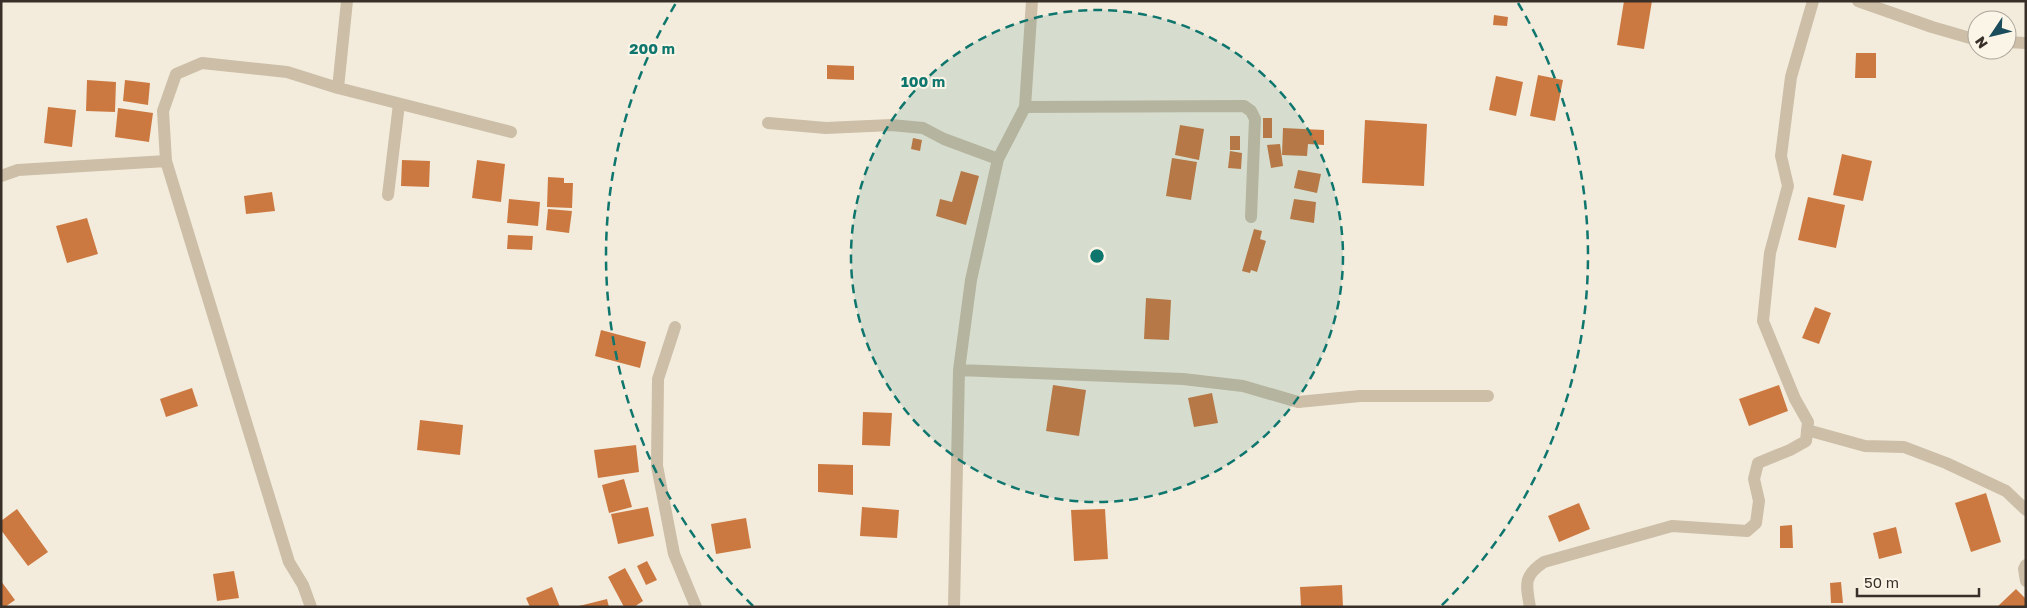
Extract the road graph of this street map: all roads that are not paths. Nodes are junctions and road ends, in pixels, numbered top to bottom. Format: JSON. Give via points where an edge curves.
{"nodes":[{"id":1,"x":347,"y":1,"type":"edge"},
{"id":2,"x":1032,"y":1,"type":"edge"},
{"id":3,"x":1813,"y":1,"type":"edge"},
{"id":4,"x":1858,"y":1,"type":"edge"},
{"id":5,"x":1967,"y":37,"type":"edge"},
{"id":6,"x":338,"y":88,"type":"junction"},
{"id":7,"x":399,"y":104,"type":"junction"},
{"id":8,"x":1025,"y":107,"type":"junction"},
{"id":9,"x":768,"y":123,"type":"dead end"},
{"id":10,"x":511,"y":132,"type":"dead end"},
{"id":11,"x":998,"y":159,"type":"junction"},
{"id":12,"x":166,"y":162,"type":"junction"},
{"id":13,"x":1,"y":176,"type":"edge"},
{"id":14,"x":388,"y":195,"type":"dead end"},
{"id":15,"x":1251,"y":217,"type":"dead end"},
{"id":16,"x":675,"y":327,"type":"dead end"},
{"id":17,"x":959,"y":370,"type":"junction"},
{"id":18,"x":1488,"y":396,"type":"dead end"},
{"id":19,"x":1807,"y":430,"type":"junction"},
{"id":20,"x":2026,"y":510,"type":"edge"},
{"id":21,"x":2026,"y":564,"type":"edge"},
{"id":22,"x":2026,"y":581,"type":"edge"},
{"id":23,"x":311,"y":607,"type":"edge"},
{"id":24,"x":696,"y":607,"type":"edge"},
{"id":25,"x":954,"y":607,"type":"edge"},
{"id":26,"x":1530,"y":607,"type":"edge"}],
"edges":[{"from":1,"to":6,"type":"street"},
{"from":2,"to":8,"type":"street"},
{"from":3,"to":19,"type":"street","via":[[1791,77],[1781,156],[1788,186],[1770,253],[1763,321],[1795,399],[1808,422]]},
{"from":4,"to":5,"type":"street"},
{"from":6,"to":7,"type":"street"},
{"from":6,"to":12,"type":"street","via":[[287,72],[202,63],[188,67],[176,74],[163,111]]},
{"from":7,"to":10,"type":"street"},
{"from":7,"to":14,"type":"street"},
{"from":8,"to":11,"type":"street"},
{"from":8,"to":15,"type":"street","via":[[1244,106],[1255,119]]},
{"from":9,"to":11,"type":"street","via":[[826,128],[891,125],[923,128]]},
{"from":11,"to":17,"type":"street","via":[[971,280]]},
{"from":12,"to":13,"type":"street","via":[[18,170]]},
{"from":12,"to":23,"type":"street","via":[[289,562]]},
{"from":16,"to":24,"type":"street","via":[[658,379],[657,466],[674,554]]},
{"from":17,"to":18,"type":"street","via":[[1184,379],[1243,386],[1298,402],[1360,396]]},
{"from":17,"to":25,"type":"street"},
{"from":19,"to":20,"type":"street","via":[[1865,446],[1904,447],[2006,491]]},
{"from":19,"to":26,"type":"street","via":[[1806,440],[1758,463],[1754,479],[1759,501],[1756,523],[1747,531],[1672,526],[1544,562],[1531,570],[1526,583]]},
{"from":21,"to":22,"type":"street"}]}
